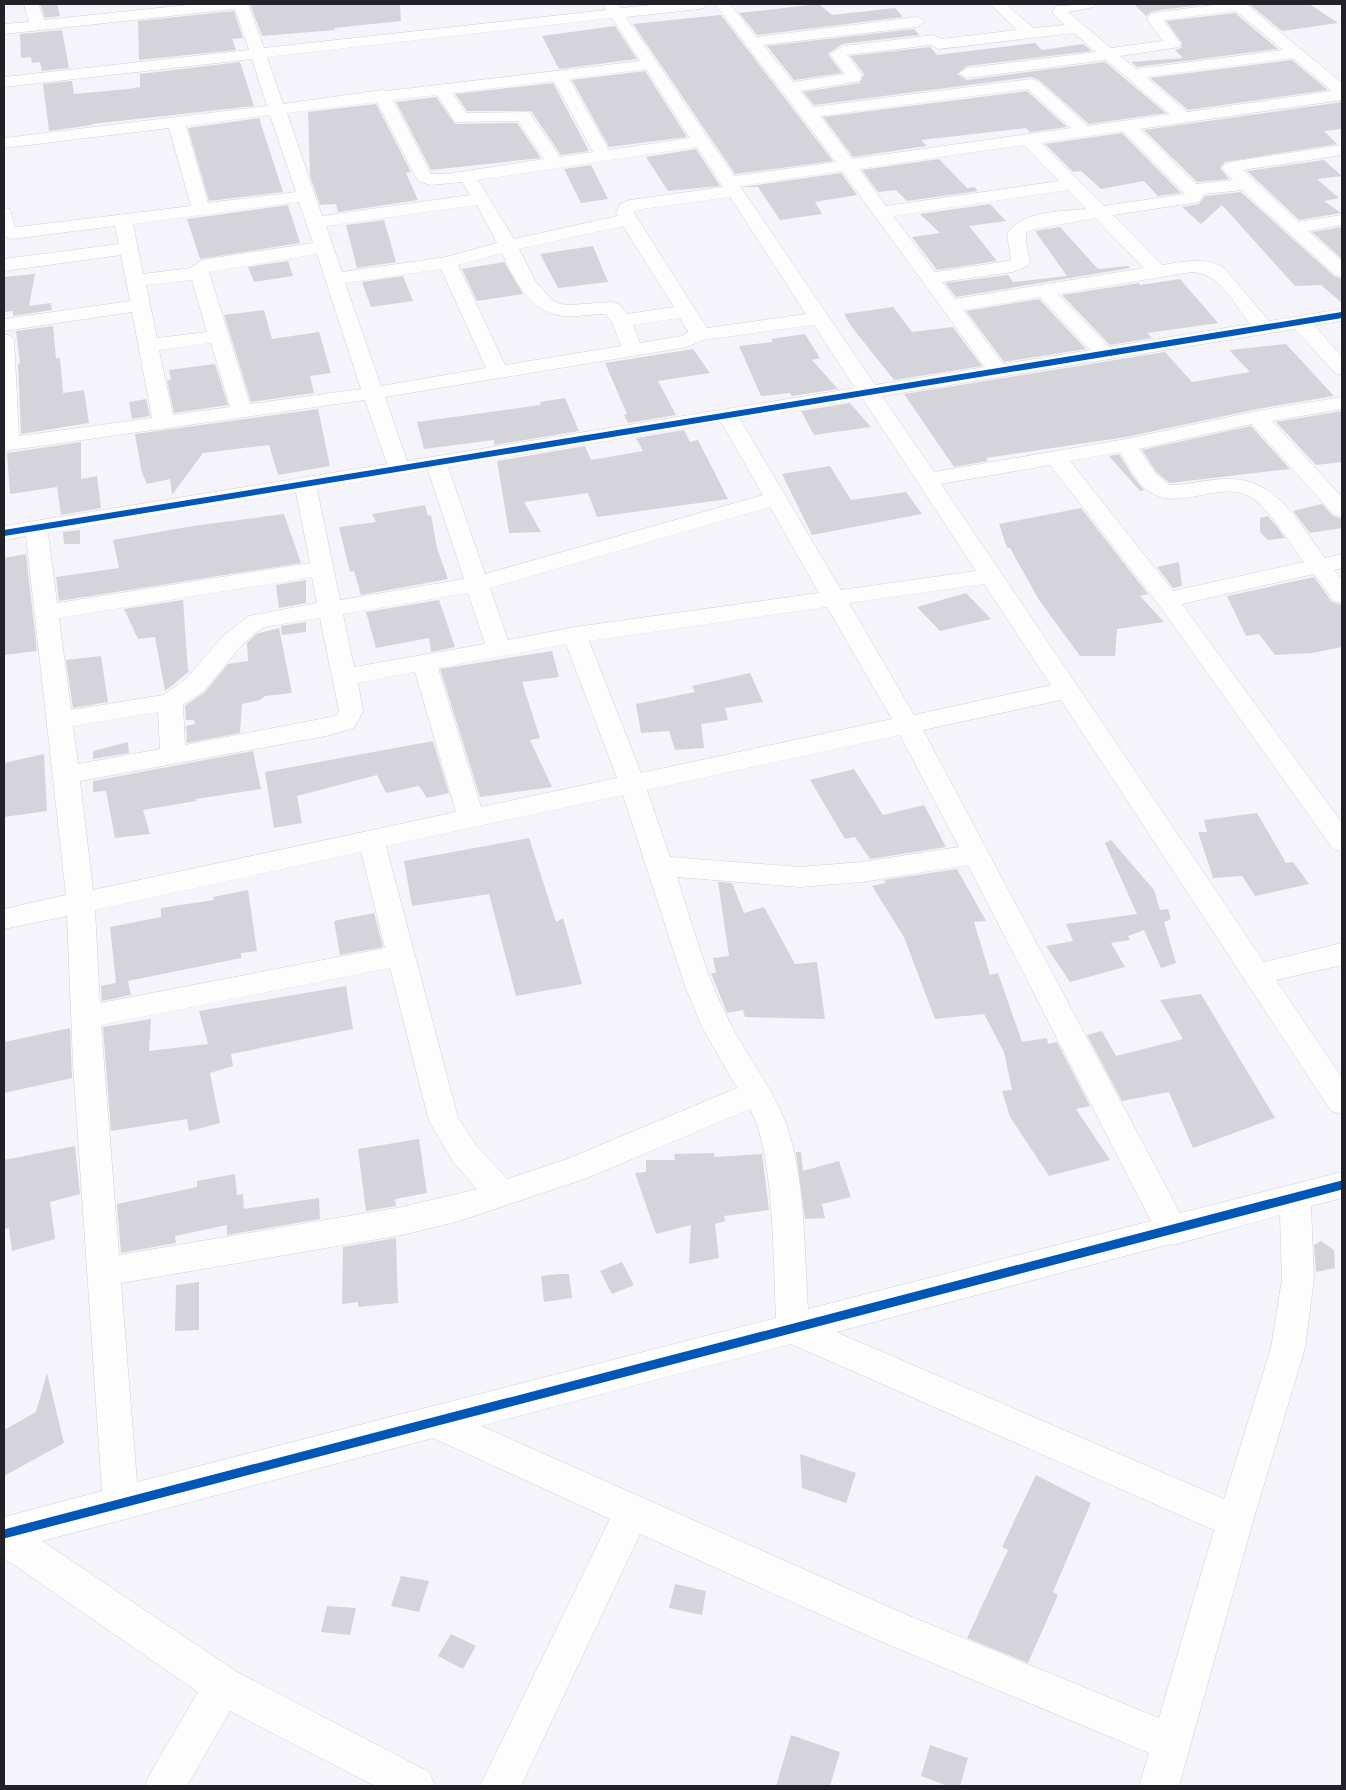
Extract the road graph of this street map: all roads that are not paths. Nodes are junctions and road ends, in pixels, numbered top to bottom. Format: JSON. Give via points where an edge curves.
{"nodes":[{"id":1,"x":31,"y":4,"type":"edge"},
{"id":2,"x":239,"y":4,"type":"edge"},
{"id":3,"x":700,"y":4,"type":"edge"},
{"id":4,"x":722,"y":4,"type":"edge"},
{"id":5,"x":997,"y":4,"type":"edge"},
{"id":6,"x":1088,"y":4,"type":"edge"},
{"id":7,"x":1238,"y":5,"type":"edge"},
{"id":8,"x":144,"y":9,"type":"edge"},
{"id":9,"x":614,"y":9,"type":"edge"},
{"id":10,"x":905,"y":10,"type":"dead end"},
{"id":11,"x":917,"y":22,"type":"junction"},
{"id":12,"x":38,"y":25,"type":"junction"},
{"id":13,"x":1078,"y":28,"type":"junction"},
{"id":14,"x":4,"y":29,"type":"edge"},
{"id":15,"x":1029,"y":33,"type":"junction"},
{"id":16,"x":752,"y":42,"type":"junction"},
{"id":17,"x":936,"y":42,"type":"junction"},
{"id":18,"x":1297,"y":53,"type":"junction"},
{"id":19,"x":258,"y":54,"type":"junction"},
{"id":20,"x":1108,"y":54,"type":"junction"},
{"id":21,"x":651,"y":64,"type":"junction"},
{"id":22,"x":1017,"y":67,"type":"junction"},
{"id":23,"x":967,"y":73,"type":"junction"},
{"id":24,"x":558,"y":74,"type":"junction"},
{"id":25,"x":1133,"y":74,"type":"junction"},
{"id":26,"x":4,"y":82,"type":"edge"},
{"id":27,"x":1032,"y":84,"type":"junction"},
{"id":28,"x":440,"y":88,"type":"junction"},
{"id":29,"x":789,"y":88,"type":"junction"},
{"id":30,"x":985,"y":91,"type":"junction"},
{"id":31,"x":1342,"y":91,"type":"edge"},
{"id":32,"x":382,"y":95,"type":"junction"},
{"id":33,"x":1342,"y":95,"type":"edge"},
{"id":34,"x":278,"y":107,"type":"junction"},
{"id":35,"x":808,"y":113,"type":"junction"},
{"id":36,"x":1183,"y":117,"type":"junction"},
{"id":37,"x":176,"y":122,"type":"junction"},
{"id":38,"x":1127,"y":125,"type":"junction"},
{"id":39,"x":1084,"y":131,"type":"junction"},
{"id":40,"x":1028,"y":139,"type":"junction"},
{"id":41,"x":702,"y":141,"type":"junction"},
{"id":42,"x":4,"y":142,"type":"edge"},
{"id":43,"x":1342,"y":150,"type":"edge"},
{"id":44,"x":603,"y":156,"type":"junction"},
{"id":45,"x":556,"y":163,"type":"junction"},
{"id":46,"x":845,"y":165,"type":"junction"},
{"id":47,"x":467,"y":176,"type":"junction"},
{"id":48,"x":1072,"y":184,"type":"junction"},
{"id":49,"x":1245,"y":184,"type":"junction"},
{"id":50,"x":732,"y":186,"type":"junction"},
{"id":51,"x":1193,"y":190,"type":"junction"},
{"id":52,"x":308,"y":196,"type":"junction"},
{"id":53,"x":480,"y":199,"type":"junction"},
{"id":54,"x":200,"y":209,"type":"junction"},
{"id":55,"x":1099,"y":211,"type":"junction"},
{"id":56,"x":881,"y":212,"type":"junction"},
{"id":57,"x":4,"y":213,"type":"edge"},
{"id":58,"x":124,"y":220,"type":"junction"},
{"id":59,"x":628,"y":220,"type":"junction"},
{"id":60,"x":1342,"y":220,"type":"edge"},
{"id":61,"x":316,"y":222,"type":"junction"},
{"id":62,"x":1293,"y":228,"type":"junction"},
{"id":63,"x":506,"y":246,"type":"junction"},
{"id":64,"x":325,"y":247,"type":"junction"},
{"id":65,"x":129,"y":248,"type":"junction"},
{"id":66,"x":1342,"y":251,"type":"edge"},
{"id":67,"x":1324,"y":254,"type":"junction"},
{"id":68,"x":447,"y":262,"type":"junction"},
{"id":69,"x":4,"y":265,"type":"edge"},
{"id":70,"x":1342,"y":271,"type":"edge"},
{"id":71,"x":1158,"y":272,"type":"junction"},
{"id":72,"x":199,"y":273,"type":"junction"},
{"id":73,"x":930,"y":278,"type":"junction"},
{"id":74,"x":336,"y":279,"type":"junction"},
{"id":75,"x":135,"y":281,"type":"junction"},
{"id":76,"x":1045,"y":291,"type":"junction"},
{"id":77,"x":139,"y":305,"type":"junction"},
{"id":78,"x":951,"y":306,"type":"junction"},
{"id":79,"x":686,"y":311,"type":"junction"},
{"id":80,"x":1342,"y":315,"type":"edge"},
{"id":81,"x":819,"y":318,"type":"junction"},
{"id":82,"x":622,"y":321,"type":"junction"},
{"id":83,"x":1300,"y":322,"type":"junction"},
{"id":84,"x":4,"y":325,"type":"edge"},
{"id":85,"x":1264,"y":328,"type":"junction"},
{"id":86,"x":698,"y":335,"type":"junction"},
{"id":87,"x":219,"y":336,"type":"junction"},
{"id":88,"x":4,"y":340,"type":"edge"},
{"id":89,"x":148,"y":345,"type":"junction"},
{"id":90,"x":633,"y":350,"type":"junction"},
{"id":91,"x":1105,"y":354,"type":"junction"},
{"id":92,"x":1342,"y":369,"type":"edge"},
{"id":93,"x":998,"y":371,"type":"junction"},
{"id":94,"x":498,"y":373,"type":"junction"},
{"id":95,"x":868,"y":392,"type":"junction"},
{"id":96,"x":374,"y":393,"type":"junction"},
{"id":97,"x":1342,"y":403,"type":"edge"},
{"id":98,"x":242,"y":412,"type":"junction"},
{"id":99,"x":727,"y":415,"type":"junction"},
{"id":100,"x":1257,"y":417,"type":"junction"},
{"id":101,"x":164,"y":423,"type":"junction"},
{"id":102,"x":6,"y":445,"type":"edge"},
{"id":103,"x":1126,"y":445,"type":"junction"},
{"id":104,"x":1055,"y":457,"type":"junction"},
{"id":105,"x":436,"y":462,"type":"junction"},
{"id":106,"x":399,"y":469,"type":"junction"},
{"id":107,"x":926,"y":480,"type":"junction"},
{"id":108,"x":305,"y":484,"type":"junction"},
{"id":109,"x":776,"y":498,"type":"junction"},
{"id":110,"x":1342,"y":510,"type":"edge"},
{"id":111,"x":36,"y":528,"type":"junction"},
{"id":112,"x":4,"y":533,"type":"edge"},
{"id":113,"x":1342,"y":561,"type":"edge"},
{"id":114,"x":1320,"y":566,"type":"junction"},
{"id":115,"x":324,"y":568,"type":"junction"},
{"id":116,"x":992,"y":576,"type":"junction"},
{"id":117,"x":477,"y":584,"type":"junction"},
{"id":118,"x":1342,"y":596,"type":"edge"},
{"id":119,"x":835,"y":597,"type":"junction"},
{"id":120,"x":1167,"y":600,"type":"junction"},
{"id":121,"x":331,"y":609,"type":"junction"},
{"id":122,"x":48,"y":612,"type":"junction"},
{"id":123,"x":575,"y":634,"type":"junction"},
{"id":124,"x":499,"y":648,"type":"junction"},
{"id":125,"x":424,"y":662,"type":"junction"},
{"id":126,"x":346,"y":676,"type":"junction"},
{"id":127,"x":1068,"y":690,"type":"junction"},
{"id":128,"x":170,"y":702,"type":"junction"},
{"id":129,"x":61,"y":720,"type":"junction"},
{"id":130,"x":908,"y":725,"type":"junction"},
{"id":131,"x":173,"y":755,"type":"junction"},
{"id":132,"x":68,"y":775,"type":"junction"},
{"id":133,"x":632,"y":784,"type":"junction"},
{"id":134,"x":471,"y":819,"type":"junction"},
{"id":135,"x":371,"y":840,"type":"junction"},
{"id":136,"x":1342,"y":842,"type":"edge"},
{"id":137,"x":977,"y":854,"type":"junction"},
{"id":138,"x":659,"y":866,"type":"junction"},
{"id":139,"x":79,"y":903,"type":"junction"},
{"id":140,"x":4,"y":918,"type":"edge"},
{"id":141,"x":1342,"y":954,"type":"edge"},
{"id":142,"x":399,"y":956,"type":"junction"},
{"id":143,"x":1257,"y":974,"type":"junction"},
{"id":144,"x":85,"y":1017,"type":"junction"},
{"id":145,"x":757,"y":1093,"type":"junction"},
{"id":146,"x":1342,"y":1102,"type":"edge"},
{"id":147,"x":1342,"y":1185,"type":"edge"},
{"id":148,"x":500,"y":1194,"type":"junction"},
{"id":149,"x":1295,"y":1198,"type":"junction"},
{"id":150,"x":1173,"y":1231,"type":"junction"},
{"id":151,"x":104,"y":1272,"type":"junction"},
{"id":152,"x":793,"y":1329,"type":"junction"},
{"id":153,"x":435,"y":1422,"type":"junction"},
{"id":154,"x":121,"y":1504,"type":"junction"},
{"id":155,"x":632,"y":1512,"type":"junction"},
{"id":156,"x":1235,"y":1521,"type":"junction"},
{"id":157,"x":4,"y":1535,"type":"edge"},
{"id":158,"x":224,"y":1686,"type":"junction"},
{"id":159,"x":1172,"y":1742,"type":"junction"},
{"id":160,"x":165,"y":1786,"type":"edge"},
{"id":161,"x":414,"y":1786,"type":"edge"},
{"id":162,"x":500,"y":1786,"type":"edge"},
{"id":163,"x":1159,"y":1786,"type":"edge"}],
"edges":[{"from":1,"to":12,"type":"street"},
{"from":2,"to":8,"type":"street"},
{"from":2,"to":19,"type":"street"},
{"from":3,"to":9,"type":"street"},
{"from":4,"to":16,"type":"street"},
{"from":5,"to":15,"type":"street"},
{"from":6,"to":13,"type":"street","via":[[1061,9],[1060,14]]},
{"from":7,"to":18,"type":"street"},
{"from":7,"to":20,"type":"street","via":[[1158,16],[1156,21],[1173,44]]},
{"from":8,"to":12,"type":"street"},
{"from":9,"to":19,"type":"street"},
{"from":9,"to":21,"type":"street"},
{"from":10,"to":11,"type":"street"},
{"from":11,"to":16,"type":"street"},
{"from":11,"to":17,"type":"street"},
{"from":12,"to":14,"type":"street"},
{"from":13,"to":15,"type":"street"},
{"from":13,"to":20,"type":"street"},
{"from":15,"to":17,"type":"street"},
{"from":16,"to":29,"type":"street"},
{"from":17,"to":23,"type":"street"},
{"from":17,"to":29,"type":"street","via":[[843,50],[838,54],[854,78]]},
{"from":18,"to":25,"type":"street"},
{"from":18,"to":31,"type":"street"},
{"from":19,"to":26,"type":"street"},
{"from":19,"to":34,"type":"street"},
{"from":20,"to":22,"type":"street"},
{"from":20,"to":25,"type":"street"},
{"from":21,"to":24,"type":"street"},
{"from":21,"to":41,"type":"street"},
{"from":22,"to":23,"type":"street"},
{"from":22,"to":27,"type":"street"},
{"from":23,"to":30,"type":"street"},
{"from":24,"to":28,"type":"street"},
{"from":24,"to":44,"type":"street"},
{"from":25,"to":36,"type":"street"},
{"from":27,"to":30,"type":"street"},
{"from":27,"to":39,"type":"street"},
{"from":28,"to":32,"type":"street"},
{"from":28,"to":45,"type":"street","via":[[461,118],[523,116]]},
{"from":29,"to":35,"type":"street"},
{"from":30,"to":35,"type":"street"},
{"from":32,"to":34,"type":"street"},
{"from":32,"to":47,"type":"street","via":[[424,177],[436,180]]},
{"from":33,"to":36,"type":"street"},
{"from":34,"to":37,"type":"street"},
{"from":34,"to":52,"type":"street"},
{"from":35,"to":46,"type":"street"},
{"from":36,"to":38,"type":"street"},
{"from":37,"to":42,"type":"street"},
{"from":37,"to":54,"type":"street"},
{"from":38,"to":39,"type":"street"},
{"from":38,"to":51,"type":"street"},
{"from":39,"to":40,"type":"street"},
{"from":40,"to":46,"type":"street"},
{"from":40,"to":48,"type":"street"},
{"from":41,"to":44,"type":"street"},
{"from":41,"to":50,"type":"street"},
{"from":43,"to":49,"type":"street","via":[[1231,168]]},
{"from":44,"to":45,"type":"street"},
{"from":45,"to":47,"type":"street"},
{"from":46,"to":50,"type":"street"},
{"from":46,"to":56,"type":"street"},
{"from":47,"to":53,"type":"street"},
{"from":48,"to":55,"type":"street"},
{"from":48,"to":56,"type":"street"},
{"from":49,"to":51,"type":"street"},
{"from":49,"to":62,"type":"street"},
{"from":50,"to":59,"type":"street","via":[[630,205],[625,213]]},
{"from":50,"to":81,"type":"street"},
{"from":51,"to":55,"type":"street","via":[[1196,195],[1193,198]]},
{"from":52,"to":54,"type":"street"},
{"from":52,"to":61,"type":"street"},
{"from":53,"to":61,"type":"street"},
{"from":53,"to":63,"type":"street","via":[[496,222]]},
{"from":54,"to":58,"type":"street"},
{"from":55,"to":71,"type":"street"},
{"from":55,"to":73,"type":"street","via":[[1026,224],[1016,235],[1014,243],[1021,262],[1013,266]]},
{"from":56,"to":73,"type":"street"},
{"from":57,"to":58,"type":"street","via":[[6,230],[12,233]]},
{"from":58,"to":65,"type":"street"},
{"from":59,"to":63,"type":"street"},
{"from":59,"to":79,"type":"street"},
{"from":60,"to":62,"type":"street"},
{"from":61,"to":64,"type":"street"},
{"from":62,"to":67,"type":"street"},
{"from":63,"to":68,"type":"street"},
{"from":63,"to":82,"type":"street","via":[[545,305],[568,310],[612,308]]},
{"from":64,"to":72,"type":"street","via":[[207,266]]},
{"from":64,"to":74,"type":"street"},
{"from":65,"to":69,"type":"street"},
{"from":65,"to":75,"type":"street"},
{"from":66,"to":67,"type":"street"},
{"from":67,"to":70,"type":"street"},
{"from":68,"to":74,"type":"street"},
{"from":68,"to":94,"type":"street"},
{"from":71,"to":76,"type":"street"},
{"from":71,"to":85,"type":"street","via":[[1192,266],[1214,269]]},
{"from":72,"to":75,"type":"street"},
{"from":72,"to":87,"type":"street"},
{"from":73,"to":78,"type":"street"},
{"from":74,"to":96,"type":"street"},
{"from":75,"to":77,"type":"street"},
{"from":76,"to":78,"type":"street"},
{"from":76,"to":91,"type":"street"},
{"from":77,"to":84,"type":"street"},
{"from":77,"to":89,"type":"street"},
{"from":78,"to":93,"type":"street"},
{"from":79,"to":82,"type":"street"},
{"from":79,"to":86,"type":"street"},
{"from":80,"to":83,"type":"street"},
{"from":81,"to":86,"type":"street"},
{"from":81,"to":95,"type":"street"},
{"from":82,"to":90,"type":"street"},
{"from":83,"to":85,"type":"street"},
{"from":83,"to":92,"type":"street"},
{"from":85,"to":91,"type":"street"},
{"from":86,"to":90,"type":"street","via":[[687,341]]},
{"from":87,"to":89,"type":"street"},
{"from":87,"to":98,"type":"street"},
{"from":88,"to":102,"type":"street"},
{"from":89,"to":101,"type":"street"},
{"from":90,"to":94,"type":"street"},
{"from":91,"to":93,"type":"street"},
{"from":93,"to":95,"type":"street"},
{"from":94,"to":96,"type":"street"},
{"from":95,"to":99,"type":"street"},
{"from":95,"to":107,"type":"street"},
{"from":96,"to":98,"type":"street"},
{"from":96,"to":106,"type":"street"},
{"from":97,"to":100,"type":"street"},
{"from":98,"to":101,"type":"street"},
{"from":99,"to":105,"type":"street"},
{"from":99,"to":109,"type":"street"},
{"from":100,"to":103,"type":"street"},
{"from":100,"to":110,"type":"street"},
{"from":101,"to":102,"type":"street"},
{"from":103,"to":104,"type":"street"},
{"from":103,"to":114,"type":"street","via":[[1152,482],[1163,491],[1225,484],[1258,492]]},
{"from":104,"to":107,"type":"street"},
{"from":104,"to":120,"type":"street"},
{"from":105,"to":106,"type":"street"},
{"from":105,"to":117,"type":"street"},
{"from":106,"to":108,"type":"street"},
{"from":107,"to":116,"type":"street"},
{"from":108,"to":111,"type":"street"},
{"from":108,"to":115,"type":"street"},
{"from":109,"to":117,"type":"street"},
{"from":109,"to":119,"type":"street"},
{"from":111,"to":112,"type":"street"},
{"from":111,"to":122,"type":"street"},
{"from":113,"to":114,"type":"street"},
{"from":114,"to":118,"type":"street"},
{"from":114,"to":120,"type":"street"},
{"from":115,"to":121,"type":"street"},
{"from":115,"to":122,"type":"street"},
{"from":116,"to":119,"type":"street"},
{"from":116,"to":127,"type":"street"},
{"from":117,"to":121,"type":"street"},
{"from":117,"to":124,"type":"street"},
{"from":119,"to":123,"type":"street"},
{"from":119,"to":130,"type":"street"},
{"from":120,"to":136,"type":"street"},
{"from":121,"to":126,"type":"street"},
{"from":121,"to":128,"type":"street","via":[[256,621],[242,629],[197,683]]},
{"from":122,"to":129,"type":"street"},
{"from":123,"to":124,"type":"street"},
{"from":123,"to":133,"type":"street"},
{"from":124,"to":125,"type":"street"},
{"from":125,"to":126,"type":"street"},
{"from":125,"to":134,"type":"street"},
{"from":126,"to":131,"type":"street","via":[[351,711],[345,722]]},
{"from":127,"to":130,"type":"street"},
{"from":127,"to":143,"type":"street"},
{"from":128,"to":129,"type":"street"},
{"from":128,"to":131,"type":"street"},
{"from":129,"to":132,"type":"street"},
{"from":130,"to":133,"type":"street"},
{"from":130,"to":137,"type":"street"},
{"from":131,"to":132,"type":"street"},
{"from":132,"to":139,"type":"street"},
{"from":133,"to":134,"type":"street"},
{"from":133,"to":138,"type":"street"},
{"from":134,"to":135,"type":"street"},
{"from":135,"to":139,"type":"street"},
{"from":135,"to":142,"type":"street"},
{"from":137,"to":138,"type":"street","via":[[862,872],[800,877]]},
{"from":137,"to":150,"type":"street"},
{"from":138,"to":145,"type":"street","via":[[698,986],[717,1028]]},
{"from":139,"to":140,"type":"street"},
{"from":139,"to":144,"type":"street"},
{"from":141,"to":143,"type":"street"},
{"from":142,"to":144,"type":"street"},
{"from":142,"to":148,"type":"street","via":[[444,1121],[465,1154]]},
{"from":143,"to":146,"type":"street"},
{"from":144,"to":151,"type":"street"},
{"from":145,"to":148,"type":"street","via":[[576,1169]]},
{"from":145,"to":152,"type":"street","via":[[775,1137],[783,1175]]},
{"from":147,"to":149,"type":"street"},
{"from":148,"to":151,"type":"street","via":[[456,1209],[402,1221]]},
{"from":149,"to":150,"type":"street"},
{"from":149,"to":156,"type":"street","via":[[1298,1280],[1288,1348]]},
{"from":150,"to":152,"type":"street"},
{"from":151,"to":154,"type":"street"},
{"from":152,"to":153,"type":"street"},
{"from":152,"to":156,"type":"street"},
{"from":153,"to":154,"type":"street"},
{"from":153,"to":155,"type":"street"},
{"from":154,"to":157,"type":"street"},
{"from":155,"to":159,"type":"street","via":[[1047,1694]]},
{"from":155,"to":162,"type":"street"},
{"from":156,"to":159,"type":"street"},
{"from":157,"to":158,"type":"street"},
{"from":158,"to":160,"type":"street"},
{"from":158,"to":161,"type":"street"},
{"from":159,"to":163,"type":"street"}]}
